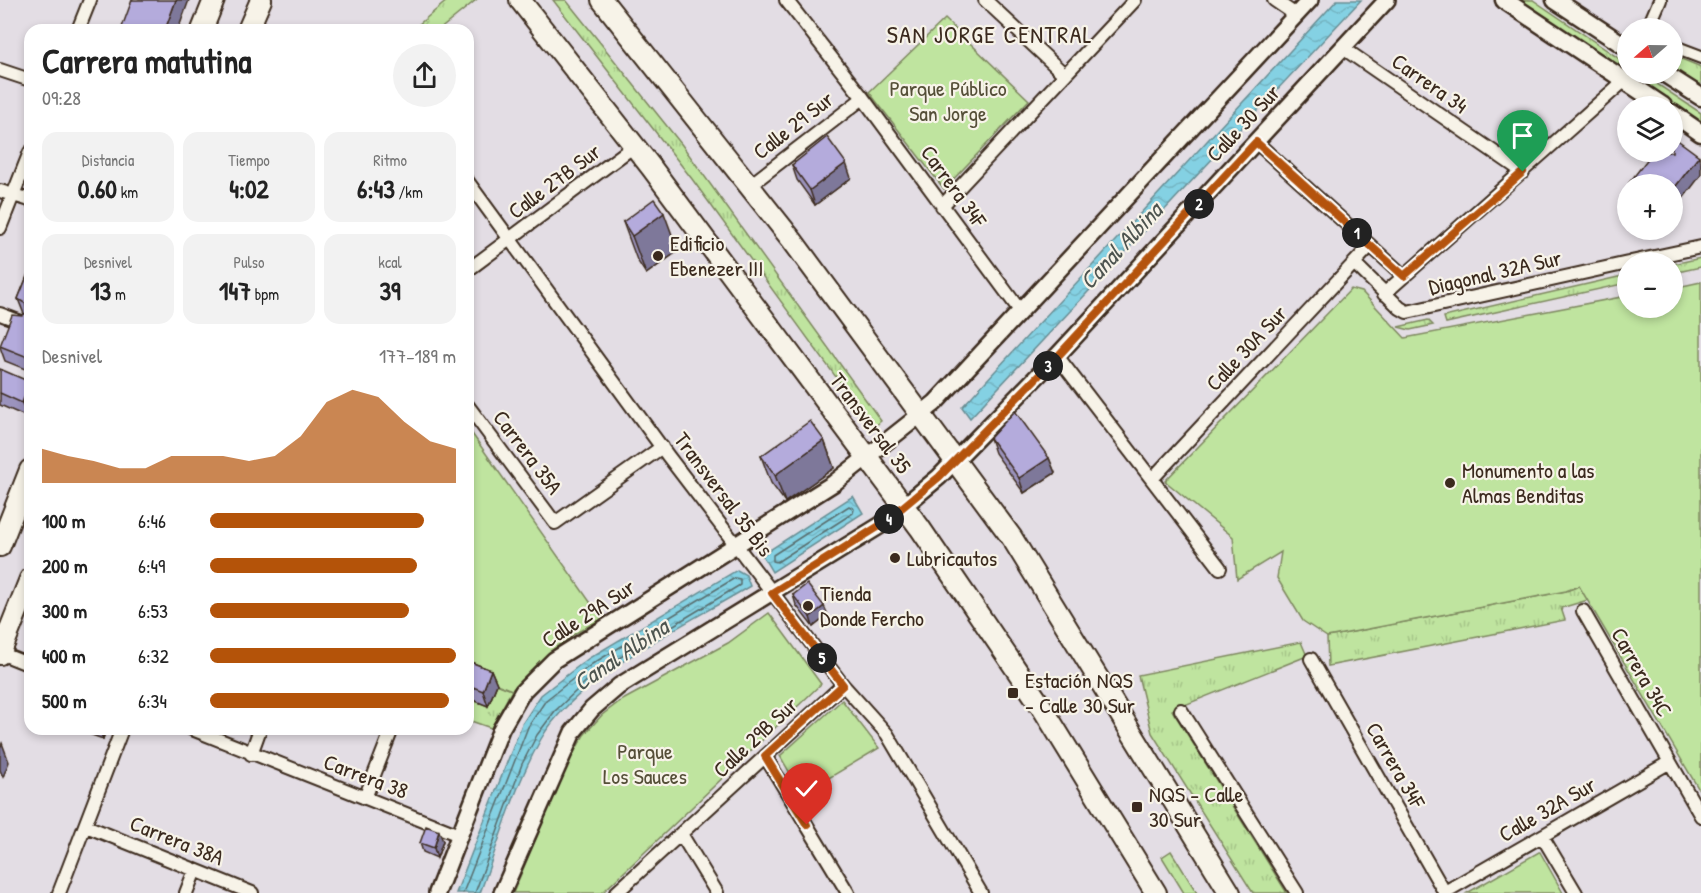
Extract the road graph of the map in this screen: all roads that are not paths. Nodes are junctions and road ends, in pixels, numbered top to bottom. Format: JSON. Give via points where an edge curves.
{"nodes":[{"id":1,"x":90,"y":0,"type":"edge"},
{"id":2,"x":213,"y":0,"type":"edge"},
{"id":3,"x":261,"y":0,"type":"edge"},
{"id":4,"x":520,"y":0,"type":"edge"},
{"id":5,"x":602,"y":0,"type":"edge"},
{"id":6,"x":786,"y":0,"type":"edge"},
{"id":7,"x":985,"y":0,"type":"edge"},
{"id":8,"x":1135,"y":0,"type":"edge"},
{"id":9,"x":1274,"y":0,"type":"edge"},
{"id":10,"x":1310,"y":0,"type":"edge"},
{"id":11,"x":1387,"y":0,"type":"edge"},
{"id":12,"x":1504,"y":0,"type":"edge"},
{"id":13,"x":1556,"y":0,"type":"edge"},
{"id":14,"x":1660,"y":0,"type":"edge"},
{"id":15,"x":1296,"y":15,"type":"junction"},
{"id":16,"x":1652,"y":18,"type":"edge"},
{"id":17,"x":80,"y":24,"type":"edge"},
{"id":18,"x":204,"y":24,"type":"edge"},
{"id":19,"x":251,"y":24,"type":"edge"},
{"id":20,"x":1617,"y":41,"type":"edge"},
{"id":21,"x":1343,"y":48,"type":"junction"},
{"id":22,"x":1683,"y":50,"type":"edge"},
{"id":23,"x":1701,"y":57,"type":"edge"},
{"id":24,"x":0,"y":70,"type":"edge"},
{"id":25,"x":1065,"y":75,"type":"junction"},
{"id":26,"x":1617,"y":75,"type":"edge"},
{"id":27,"x":24,"y":78,"type":"edge"},
{"id":28,"x":1621,"y":84,"type":"edge"},
{"id":29,"x":1631,"y":84,"type":"edge"},
{"id":30,"x":1681,"y":84,"type":"edge"},
{"id":31,"x":1648,"y":96,"type":"edge"},
{"id":32,"x":1701,"y":97,"type":"edge"},
{"id":33,"x":863,"y":98,"type":"junction"},
{"id":34,"x":1683,"y":121,"type":"edge"},
{"id":35,"x":1701,"y":133,"type":"edge"},
{"id":36,"x":1256,"y":142,"type":"junction"},
{"id":37,"x":634,"y":146,"type":"junction"},
{"id":38,"x":24,"y":167,"type":"edge"},
{"id":39,"x":1523,"y":172,"type":"junction"},
{"id":40,"x":749,"y":186,"type":"junction"},
{"id":41,"x":474,"y":190,"type":"edge"},
{"id":42,"x":0,"y":191,"type":"edge"},
{"id":43,"x":13,"y":195,"type":"junction"},
{"id":44,"x":24,"y":198,"type":"edge"},
{"id":45,"x":942,"y":206,"type":"junction"},
{"id":46,"x":0,"y":228,"type":"edge"},
{"id":47,"x":511,"y":239,"type":"junction"},
{"id":48,"x":1370,"y":246,"type":"junction"},
{"id":49,"x":1701,"y":247,"type":"edge"},
{"id":50,"x":1678,"y":252,"type":"edge"},
{"id":51,"x":1354,"y":263,"type":"junction"},
{"id":52,"x":474,"y":266,"type":"edge"},
{"id":53,"x":1617,"y":266,"type":"edge"},
{"id":54,"x":1404,"y":276,"type":"junction"},
{"id":55,"x":1384,"y":294,"type":"junction"},
{"id":56,"x":1021,"y":312,"type":"junction"},
{"id":57,"x":0,"y":314,"type":"edge"},
{"id":58,"x":24,"y":323,"type":"edge"},
{"id":59,"x":1058,"y":356,"type":"junction"},
{"id":60,"x":922,"y":413,"type":"junction"},
{"id":61,"x":474,"y":414,"type":"edge"},
{"id":62,"x":662,"y":447,"type":"junction"},
{"id":63,"x":867,"y":459,"type":"junction"},
{"id":64,"x":957,"y":459,"type":"junction"},
{"id":65,"x":1152,"y":479,"type":"junction"},
{"id":66,"x":24,"y":485,"type":"edge"},
{"id":67,"x":904,"y":507,"type":"junction"},
{"id":68,"x":0,"y":546,"type":"edge"},
{"id":69,"x":741,"y":552,"type":"junction"},
{"id":70,"x":1220,"y":568,"type":"dead end"},
{"id":71,"x":772,"y":593,"type":"junction"},
{"id":72,"x":24,"y":594,"type":"edge"},
{"id":73,"x":1583,"y":611,"type":"dead end"},
{"id":74,"x":0,"y":654,"type":"edge"},
{"id":75,"x":1311,"y":659,"type":"dead end"},
{"id":76,"x":24,"y":663,"type":"edge"},
{"id":77,"x":843,"y":685,"type":"junction"},
{"id":78,"x":1181,"y":710,"type":"dead end"},
{"id":79,"x":120,"y":735,"type":"edge"},
{"id":80,"x":206,"y":735,"type":"edge"},
{"id":81,"x":258,"y":735,"type":"edge"},
{"id":82,"x":390,"y":735,"type":"edge"},
{"id":83,"x":251,"y":754,"type":"junction"},
{"id":84,"x":765,"y":756,"type":"junction"},
{"id":85,"x":1670,"y":762,"type":"junction"},
{"id":86,"x":365,"y":798,"type":"junction"},
{"id":87,"x":1701,"y":816,"type":"edge"},
{"id":88,"x":86,"y":825,"type":"junction"},
{"id":89,"x":681,"y":834,"type":"junction"},
{"id":90,"x":459,"y":835,"type":"junction"},
{"id":91,"x":1542,"y":836,"type":"junction"},
{"id":92,"x":195,"y":870,"type":"junction"},
{"id":93,"x":59,"y":893,"type":"edge"},
{"id":94,"x":186,"y":893,"type":"edge"},
{"id":95,"x":252,"y":893,"type":"edge"},
{"id":96,"x":437,"y":893,"type":"edge"},
{"id":97,"x":502,"y":893,"type":"edge"},
{"id":98,"x":616,"y":893,"type":"edge"},
{"id":99,"x":717,"y":893,"type":"edge"},
{"id":100,"x":848,"y":893,"type":"edge"},
{"id":101,"x":981,"y":893,"type":"edge"},
{"id":102,"x":1156,"y":893,"type":"edge"},
{"id":103,"x":1230,"y":893,"type":"edge"},
{"id":104,"x":1296,"y":893,"type":"edge"},
{"id":105,"x":1445,"y":893,"type":"edge"},
{"id":106,"x":1576,"y":893,"type":"edge"}],
"edges":[{"from":1,"to":17,"type":"street"},
{"from":2,"to":18,"type":"main road"},
{"from":3,"to":19,"type":"main road"},
{"from":4,"to":37,"type":"main road","name":"Transversal 35"},
{"from":5,"to":40,"type":"main road","name":"Transversal 35"},
{"from":6,"to":33,"type":"street","name":"Carrera 34F"},
{"from":7,"to":25,"type":"street"},
{"from":8,"to":25,"type":"street"},
{"from":9,"to":15,"type":"street"},
{"from":10,"to":15,"type":"street","name":"Calle 30 Sur"},
{"from":11,"to":21,"type":"street","name":"Calle 30 Sur"},
{"from":12,"to":26,"type":"main road"},
{"from":13,"to":20,"type":"main road"},
{"from":14,"to":16,"type":"street"},
{"from":15,"to":56,"type":"street","name":"Calle 30 Sur"},
{"from":21,"to":36,"type":"street","name":"Calle 30 Sur"},
{"from":21,"to":39,"type":"street","name":"Carrera 34"},
{"from":22,"to":23,"type":"street"},
{"from":24,"to":27,"type":"street"},
{"from":25,"to":45,"type":"street"},
{"from":28,"to":39,"type":"street"},
{"from":29,"to":31,"type":"main road"},
{"from":30,"to":32,"type":"main road"},
{"from":33,"to":40,"type":"street","name":"Calle 29 Sur"},
{"from":33,"to":45,"type":"street","name":"Carrera 34F"},
{"from":34,"to":35,"type":"main road"},
{"from":36,"to":48,"type":"street"},
{"from":36,"to":59,"type":"street","name":"Calle 30 Sur"},
{"from":37,"to":47,"type":"street","name":"Calle 27B Sur"},
{"from":37,"to":63,"type":"main road","name":"Transversal 35"},
{"from":38,"to":43,"type":"street"},
{"from":39,"to":54,"type":"street"},
{"from":40,"to":60,"type":"main road","name":"Transversal 35"},
{"from":41,"to":47,"type":"street","name":"Transversal 35 Bis"},
{"from":42,"to":43,"type":"street"},
{"from":43,"to":44,"type":"street"},
{"from":43,"to":46,"type":"street"},
{"from":45,"to":56,"type":"street","name":"Carrera 34F"},
{"from":47,"to":52,"type":"street","name":"Calle 27B Sur"},
{"from":47,"to":62,"type":"street","name":"Transversal 35 Bis"},
{"from":48,"to":51,"type":"street","name":"Calle 30A Sur"},
{"from":48,"to":54,"type":"street"},
{"from":49,"to":50,"type":"street","name":"Diagonal 32A Sur"},
{"from":51,"to":55,"type":"street","name":"Diagonal 32A Sur"},
{"from":51,"to":65,"type":"street","name":"Calle 30A Sur"},
{"from":53,"to":55,"type":"street","name":"Diagonal 32A Sur","via":[[1418,311],[1407,312]]},
{"from":54,"to":55,"type":"street"},
{"from":56,"to":60,"type":"street","name":"Calle 30 Sur"},
{"from":57,"to":58,"type":"street"},
{"from":59,"to":64,"type":"street","name":"Calle 30 Sur"},
{"from":59,"to":65,"type":"street"},
{"from":60,"to":63,"type":"street","name":"Calle 30 Sur"},
{"from":60,"to":64,"type":"main road","name":"Transversal 35"},
{"from":61,"to":62,"type":"street","name":"Carrera 35A","via":[[555,523]]},
{"from":62,"to":69,"type":"street","name":"Transversal 35 Bis"},
{"from":63,"to":67,"type":"main road","name":"Transversal 35"},
{"from":63,"to":69,"type":"street","name":"Calle 29A Sur"},
{"from":64,"to":67,"type":"street","name":"Calle 30 Sur"},
{"from":64,"to":103,"type":"main road","name":"Transversal 35","via":[[1038,578]]},
{"from":65,"to":70,"type":"street"},
{"from":66,"to":68,"type":"main road"},
{"from":67,"to":71,"type":"street"},
{"from":67,"to":102,"type":"main road","name":"Transversal 35","via":[[1043,709]]},
{"from":69,"to":71,"type":"street","name":"Transversal 35 Bis"},
{"from":69,"to":90,"type":"street","name":"Calle 29A Sur","via":[[554,660],[535,677],[501,729]]},
{"from":71,"to":77,"type":"street","name":"Transversal 35 Bis"},
{"from":71,"to":97,"type":"street","via":[[620,686],[592,709],[573,732],[560,757]]},
{"from":72,"to":74,"type":"main road"},
{"from":73,"to":85,"type":"street","name":"Carrera 34C"},
{"from":74,"to":76,"type":"street"},
{"from":75,"to":105,"type":"street","name":"Carrera 34F"},
{"from":77,"to":84,"type":"street","name":"Calle 29B Sur"},
{"from":77,"to":101,"type":"street","name":"Transversal 35 Bis","via":[[887,734]]},
{"from":78,"to":104,"type":"street"},
{"from":79,"to":88,"type":"street"},
{"from":80,"to":83,"type":"street","name":"Carrera 38"},
{"from":81,"to":83,"type":"street"},
{"from":82,"to":86,"type":"street"},
{"from":83,"to":86,"type":"street","name":"Carrera 38"},
{"from":84,"to":89,"type":"street","name":"Calle 29B Sur"},
{"from":84,"to":100,"type":"street"},
{"from":85,"to":87,"type":"street","name":"Carrera 34C"},
{"from":85,"to":91,"type":"street","name":"Calle 32A Sur"},
{"from":86,"to":90,"type":"street","name":"Carrera 38"},
{"from":88,"to":92,"type":"street","name":"Carrera 38A"},
{"from":88,"to":93,"type":"street"},
{"from":89,"to":98,"type":"street","name":"Calle 29B Sur"},
{"from":89,"to":99,"type":"street"},
{"from":90,"to":96,"type":"street","name":"Calle 29A Sur"},
{"from":91,"to":105,"type":"street","name":"Calle 32A Sur"},
{"from":91,"to":106,"type":"street"},
{"from":92,"to":94,"type":"street"},
{"from":92,"to":95,"type":"street","name":"Carrera 38A"}]}
